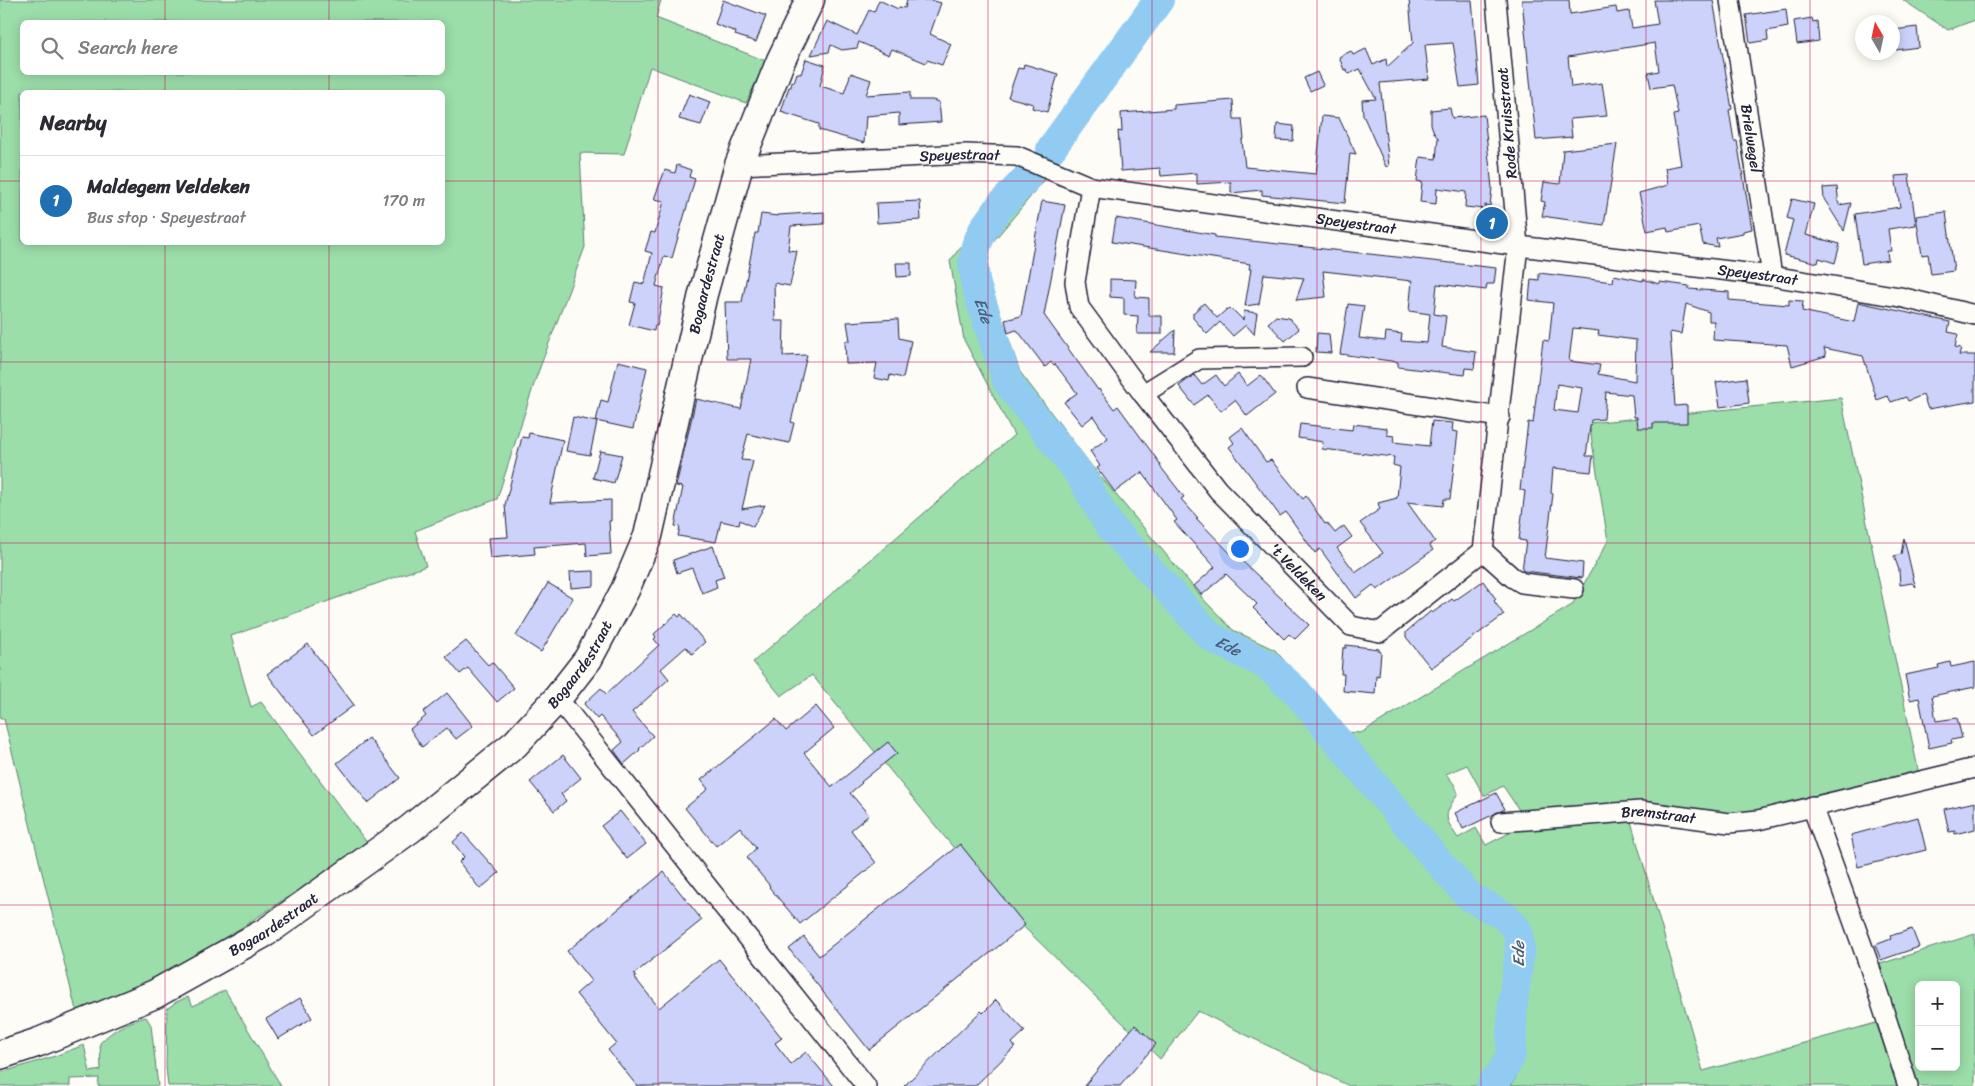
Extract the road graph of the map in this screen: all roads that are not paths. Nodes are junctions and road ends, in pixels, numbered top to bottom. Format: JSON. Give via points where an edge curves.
{"nodes":[{"id":1,"x":810,"y":0,"type":"edge"},
{"id":2,"x":1496,"y":0,"type":"edge"},
{"id":3,"x":1730,"y":0,"type":"edge"},
{"id":4,"x":739,"y":166,"type":"junction"},
{"id":5,"x":1091,"y":187,"type":"junction"},
{"id":6,"x":1518,"y":246,"type":"junction"},
{"id":7,"x":1772,"y":276,"type":"junction"},
{"id":8,"x":1975,"y":315,"type":"edge"},
{"id":9,"x":1302,"y":357,"type":"dead end"},
{"id":10,"x":1307,"y":388,"type":"dead end"},
{"id":11,"x":1143,"y":394,"type":"junction"},
{"id":12,"x":1500,"y":417,"type":"junction"},
{"id":13,"x":1483,"y":551,"type":"junction"},
{"id":14,"x":1574,"y":589,"type":"dead end"},
{"id":15,"x":556,"y":700,"type":"junction"},
{"id":16,"x":1975,"y":768,"type":"edge"},
{"id":17,"x":1812,"y":806,"type":"junction"},
{"id":18,"x":1501,"y":822,"type":"dead end"},
{"id":19,"x":0,"y":1055,"type":"edge"},
{"id":20,"x":866,"y":1086,"type":"edge"},
{"id":21,"x":1908,"y":1086,"type":"edge"}],
"edges":[{"from":1,"to":4,"type":"street","name":"Bogaardestraat","via":[[781,60]]},
{"from":2,"to":6,"type":"street","name":"Rode Kruisstraat"},
{"from":3,"to":7,"type":"street","name":"Brielwegel"},
{"from":4,"to":5,"type":"street","name":"Speyestraat","via":[[966,154],[1017,156]]},
{"from":4,"to":15,"type":"street","name":"Bogaardestraat","via":[[703,294],[648,536],[625,590],[588,659]]},
{"from":5,"to":6,"type":"street","name":"Speyestraat"},
{"from":5,"to":11,"type":"street","name":"'t Veldeken","via":[[1075,282],[1079,307]]},
{"from":6,"to":7,"type":"street","name":"Speyestraat"},
{"from":6,"to":12,"type":"street"},
{"from":7,"to":8,"type":"street","name":"Speyestraat","via":[[1900,297]]},
{"from":9,"to":11,"type":"street","via":[[1199,359]]},
{"from":10,"to":12,"type":"street"},
{"from":11,"to":13,"type":"street","name":"'t Veldeken","via":[[1218,490],[1351,626],[1380,632]]},
{"from":12,"to":13,"type":"street"},
{"from":13,"to":14,"type":"street","via":[[1522,583]]},
{"from":15,"to":19,"type":"street","name":"Bogaardestraat","via":[[515,744],[410,830],[266,932],[155,994]]},
{"from":15,"to":20,"type":"street"},
{"from":16,"to":17,"type":"street","name":"Bremstraat"},
{"from":17,"to":18,"type":"street","name":"Bremstraat","via":[[1758,820],[1729,823],[1640,811]]},
{"from":17,"to":21,"type":"street"}]}
